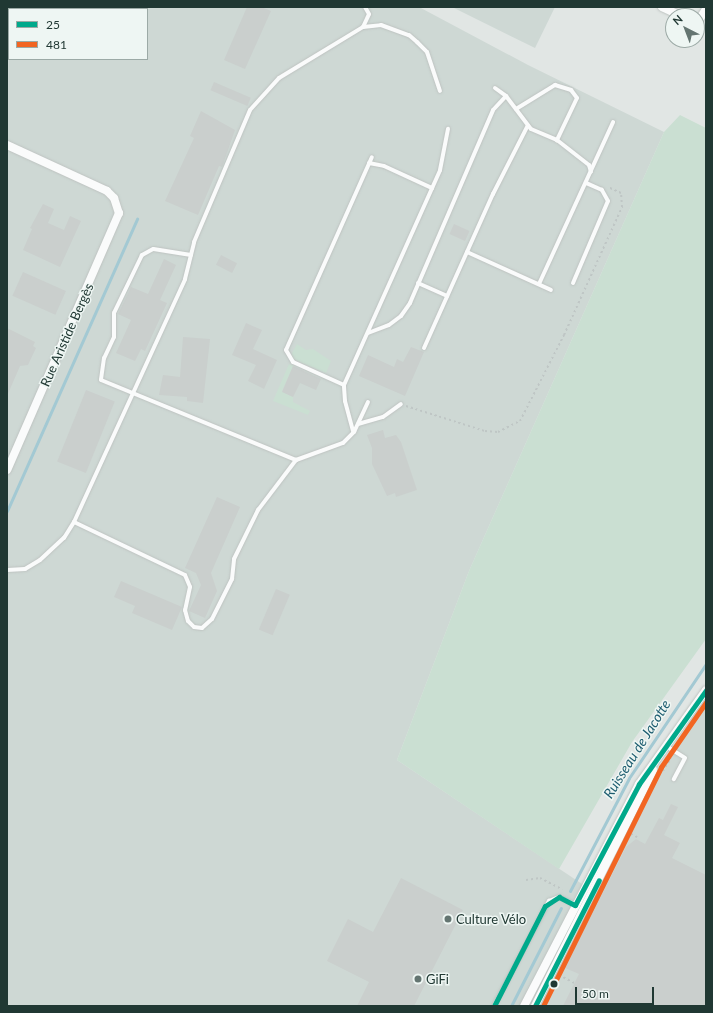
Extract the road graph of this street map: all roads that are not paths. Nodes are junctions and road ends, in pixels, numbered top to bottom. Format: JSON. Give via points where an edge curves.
{"nodes":[{"id":1,"x":365,"y":7,"type":"edge"},
{"id":2,"x":363,"y":27,"type":"junction"},
{"id":3,"x":495,"y":88,"type":"dead end"},
{"id":4,"x":440,"y":91,"type":"dead end"},
{"id":5,"x":506,"y":96,"type":"junction"},
{"id":6,"x":516,"y":109,"type":"junction"},
{"id":7,"x":613,"y":122,"type":"dead end"},
{"id":8,"x":528,"y":125,"type":"junction"},
{"id":9,"x":448,"y":129,"type":"dead end"},
{"id":10,"x":557,"y":140,"type":"junction"},
{"id":11,"x":7,"y":145,"type":"edge"},
{"id":12,"x":372,"y":157,"type":"dead end"},
{"id":13,"x":369,"y":163,"type":"junction"},
{"id":14,"x":591,"y":172,"type":"junction"},
{"id":15,"x":586,"y":183,"type":"junction"},
{"id":16,"x":432,"y":188,"type":"junction"},
{"id":17,"x":467,"y":252,"type":"junction"},
{"id":18,"x":191,"y":255,"type":"junction"},
{"id":19,"x":418,"y":283,"type":"junction"},
{"id":20,"x":573,"y":283,"type":"dead end"},
{"id":21,"x":539,"y":284,"type":"junction"},
{"id":22,"x":551,"y":290,"type":"dead end"},
{"id":23,"x":447,"y":296,"type":"junction"},
{"id":24,"x":367,"y":334,"type":"junction"},
{"id":25,"x":424,"y":348,"type":"dead end"},
{"id":26,"x":344,"y":385,"type":"junction"},
{"id":27,"x":132,"y":393,"type":"junction"},
{"id":28,"x":368,"y":402,"type":"dead end"},
{"id":29,"x":402,"y":404,"type":"road end"},
{"id":30,"x":358,"y":424,"type":"junction"},
{"id":31,"x":354,"y":432,"type":"junction"},
{"id":32,"x":296,"y":460,"type":"junction"},
{"id":33,"x":7,"y":470,"type":"edge"},
{"id":34,"x":74,"y":522,"type":"junction"},
{"id":35,"x":7,"y":570,"type":"edge"},
{"id":36,"x":706,"y":690,"type":"edge"},
{"id":37,"x":666,"y":746,"type":"junction"},
{"id":38,"x":655,"y":764,"type":"junction"},
{"id":39,"x":674,"y":779,"type":"dead end"},
{"id":40,"x":575,"y":905,"type":"junction"},
{"id":41,"x":584,"y":909,"type":"junction"},
{"id":42,"x":494,"y":1006,"type":"edge"},
{"id":43,"x":524,"y":1006,"type":"edge"},
{"id":44,"x":535,"y":1006,"type":"edge"}],
"edges":[{"from":1,"to":2,"type":"lane","via":[[369,14]]},
{"from":2,"to":4,"type":"lane","via":[[381,25],[409,35],[427,52]]},
{"from":2,"to":18,"type":"lane","via":[[279,78],[250,110]]},
{"from":3,"to":5,"type":"lane"},
{"from":5,"to":6,"type":"lane"},
{"from":5,"to":19,"type":"lane","via":[[493,110]]},
{"from":6,"to":8,"type":"lane"},
{"from":6,"to":10,"type":"lane","via":[[555,85],[571,90],[577,98]]},
{"from":7,"to":14,"type":"lane"},
{"from":8,"to":10,"type":"lane"},
{"from":8,"to":17,"type":"lane"},
{"from":9,"to":16,"type":"lane","via":[[444,158]]},
{"from":10,"to":14,"type":"lane","via":[[589,166]]},
{"from":11,"to":33,"type":"street","name":"Rue Aristide Bergès","via":[[99,186],[114,198],[119,214]]},
{"from":12,"to":13,"type":"lane"},
{"from":13,"to":16,"type":"lane","via":[[384,166]]},
{"from":13,"to":26,"type":"lane","via":[[286,350],[292,362]]},
{"from":14,"to":15,"type":"lane"},
{"from":15,"to":20,"type":"lane","via":[[602,190],[608,201]]},
{"from":15,"to":21,"type":"lane"},
{"from":16,"to":24,"type":"lane"},
{"from":17,"to":21,"type":"lane"},
{"from":17,"to":23,"type":"lane"},
{"from":18,"to":27,"type":"lane","via":[[185,280]]},
{"from":18,"to":27,"type":"lane","via":[[153,249],[142,255],[114,313],[114,337],[104,358],[101,380]]},
{"from":19,"to":23,"type":"lane"},
{"from":19,"to":24,"type":"lane","via":[[401,316],[389,325]]},
{"from":21,"to":22,"type":"lane"},
{"from":23,"to":25,"type":"lane"},
{"from":24,"to":26,"type":"lane"},
{"from":26,"to":31,"type":"lane","via":[[345,401]]},
{"from":27,"to":32,"type":"lane"},
{"from":27,"to":34,"type":"lane"},
{"from":28,"to":30,"type":"lane"},
{"from":29,"to":30,"type":"lane","via":[[383,417]]},
{"from":30,"to":31,"type":"lane"},
{"from":31,"to":32,"type":"lane","via":[[343,442]]},
{"from":32,"to":34,"type":"lane","via":[[255,516],[234,559],[232,580],[212,619],[202,628],[194,627],[186,615],[190,587],[185,575]]},
{"from":34,"to":35,"type":"lane","via":[[64,538],[40,560],[25,569]]},
{"from":36,"to":37,"type":"street"},
{"from":37,"to":38,"type":"street"},
{"from":37,"to":39,"type":"lane","via":[[685,758]]},
{"from":38,"to":40,"type":"street","via":[[635,789]]},
{"from":38,"to":41,"type":"street"},
{"from":40,"to":41,"type":"lane"},
{"from":40,"to":42,"type":"lane","via":[[559,897],[549,901]]},
{"from":40,"to":43,"type":"street"},
{"from":41,"to":44,"type":"street"}]}
